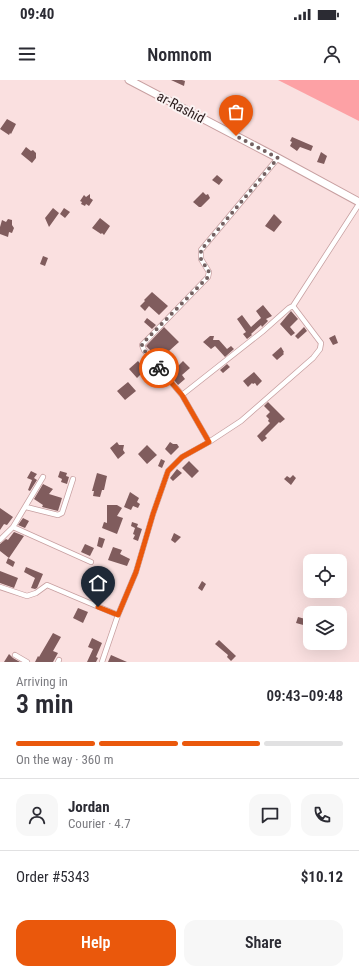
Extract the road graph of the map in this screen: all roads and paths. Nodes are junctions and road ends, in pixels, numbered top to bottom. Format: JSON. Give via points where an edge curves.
{"nodes":[{"id":1,"x":129,"y":80,"type":"edge"},
{"id":2,"x":278,"y":158,"type":"junction"},
{"id":3,"x":359,"y":203,"type":"edge"},
{"id":4,"x":293,"y":306,"type":"junction"},
{"id":5,"x":182,"y":395,"type":"junction"},
{"id":6,"x":209,"y":442,"type":"junction"},
{"id":7,"x":43,"y":477,"type":"dead end"},
{"id":8,"x":73,"y":479,"type":"dead end"},
{"id":9,"x":26,"y":507,"type":"junction"},
{"id":10,"x":13,"y":527,"type":"junction"},
{"id":11,"x":0,"y":540,"type":"edge"},
{"id":12,"x":91,"y":562,"type":"dead end"},
{"id":13,"x":0,"y":587,"type":"edge"},
{"id":14,"x":118,"y":615,"type":"junction"},
{"id":15,"x":15,"y":655,"type":"dead end"},
{"id":16,"x":26,"y":662,"type":"edge"},
{"id":17,"x":102,"y":662,"type":"edge"}],
"edges":[{"from":1,"to":2,"type":"main road","name":"ar-Rashid"},
{"from":2,"to":3,"type":"main road","name":"ar-Rashid"},
{"from":2,"to":5,"type":"street","via":[[201,250],[201,259],[209,272],[208,277],[142,345]]},
{"from":3,"to":4,"type":"street"},
{"from":4,"to":5,"type":"street"},
{"from":4,"to":6,"type":"street","via":[[321,342],[320,349],[241,421]]},
{"from":5,"to":6,"type":"street"},
{"from":6,"to":14,"type":"street","via":[[182,457],[168,471],[136,572]]},
{"from":7,"to":9,"type":"street"},
{"from":8,"to":9,"type":"street","via":[[62,513],[58,515]]},
{"from":9,"to":10,"type":"street"},
{"from":10,"to":11,"type":"street"},
{"from":10,"to":12,"type":"street"},
{"from":13,"to":14,"type":"street","via":[[27,596],[47,585]]},
{"from":14,"to":17,"type":"street"},
{"from":15,"to":16,"type":"street"}]}
